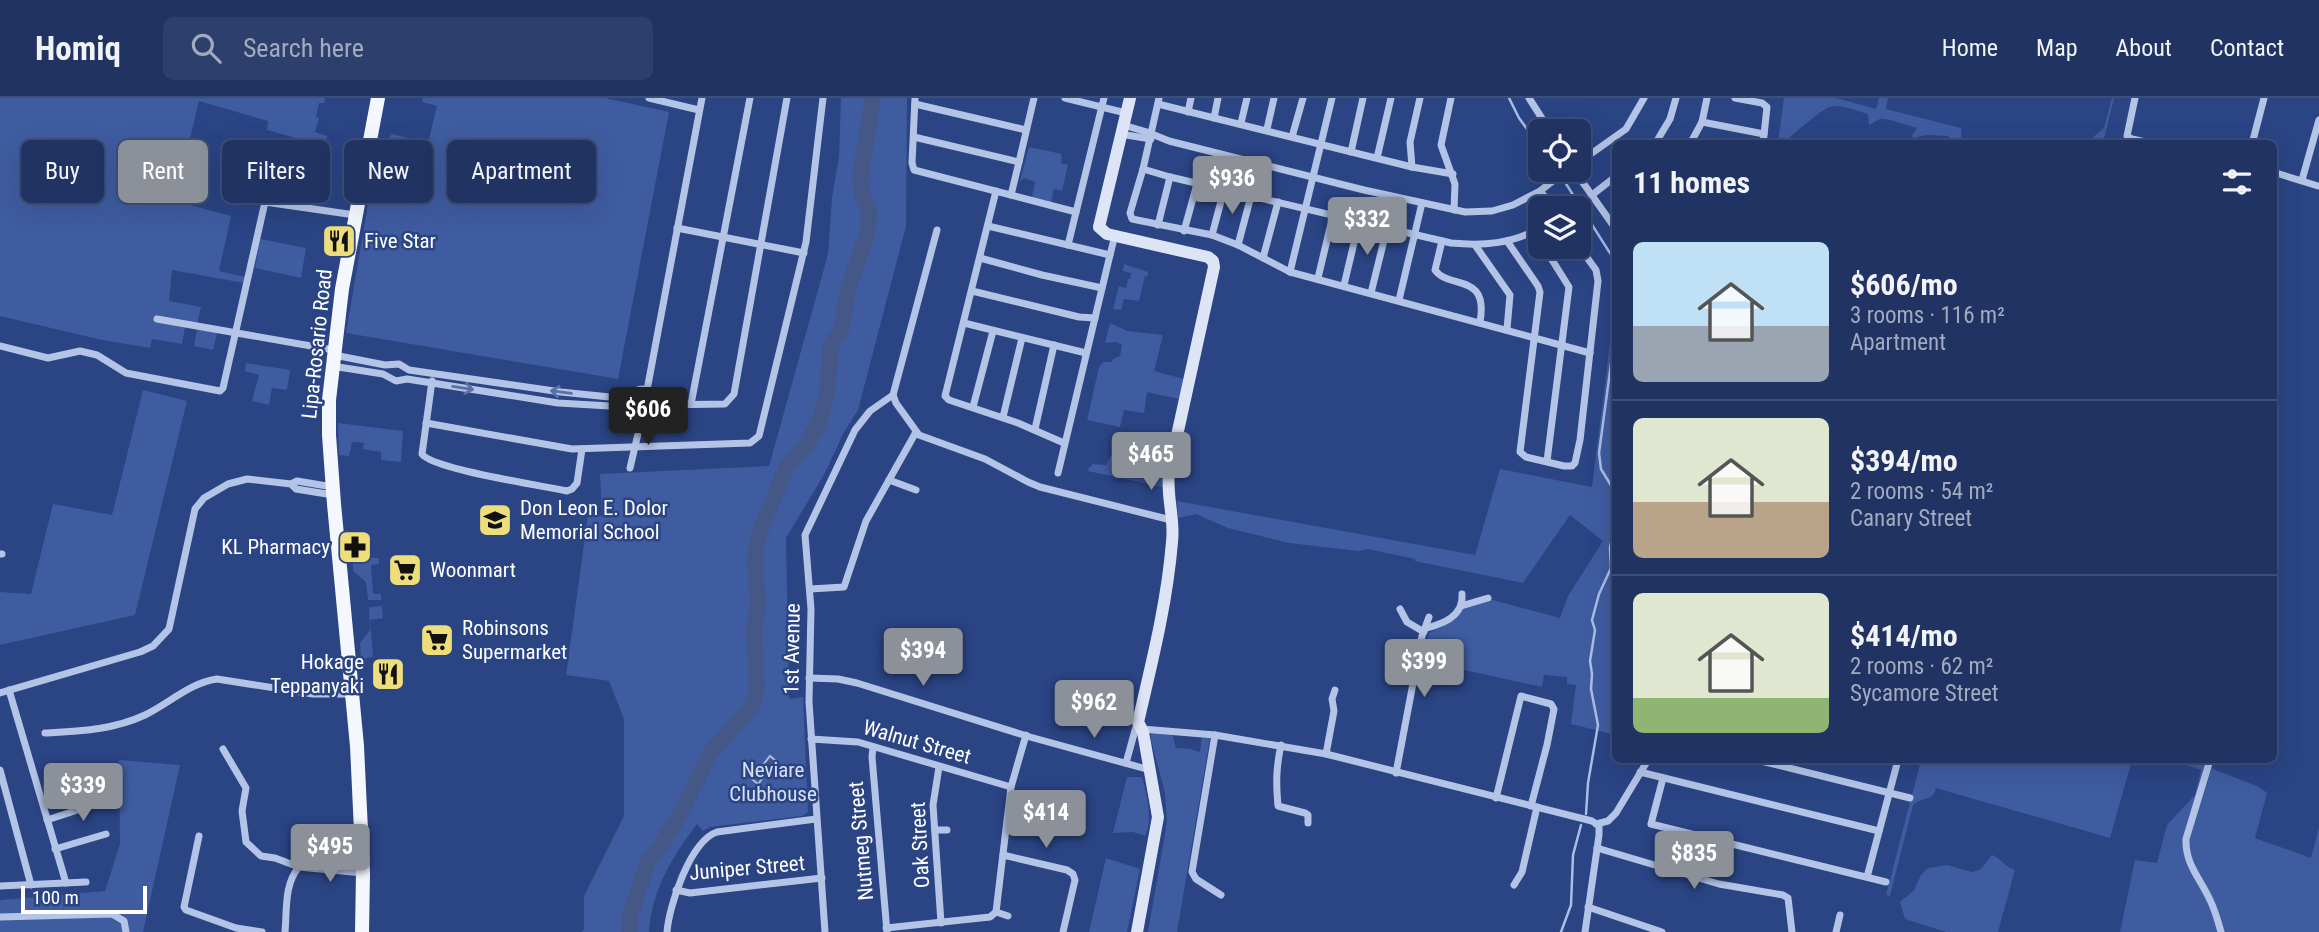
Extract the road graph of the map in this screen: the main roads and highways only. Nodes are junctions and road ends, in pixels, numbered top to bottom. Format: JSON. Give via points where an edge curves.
{"nodes":[{"id":1,"x":378,"y":98,"type":"edge"},
{"id":2,"x":362,"y":932,"type":"edge"}],
"edges":[{"from":1,"to":2,"type":"main road","name":"Lipa-Rosario Road","via":[[342,289],[329,400],[353,694]]}]}
